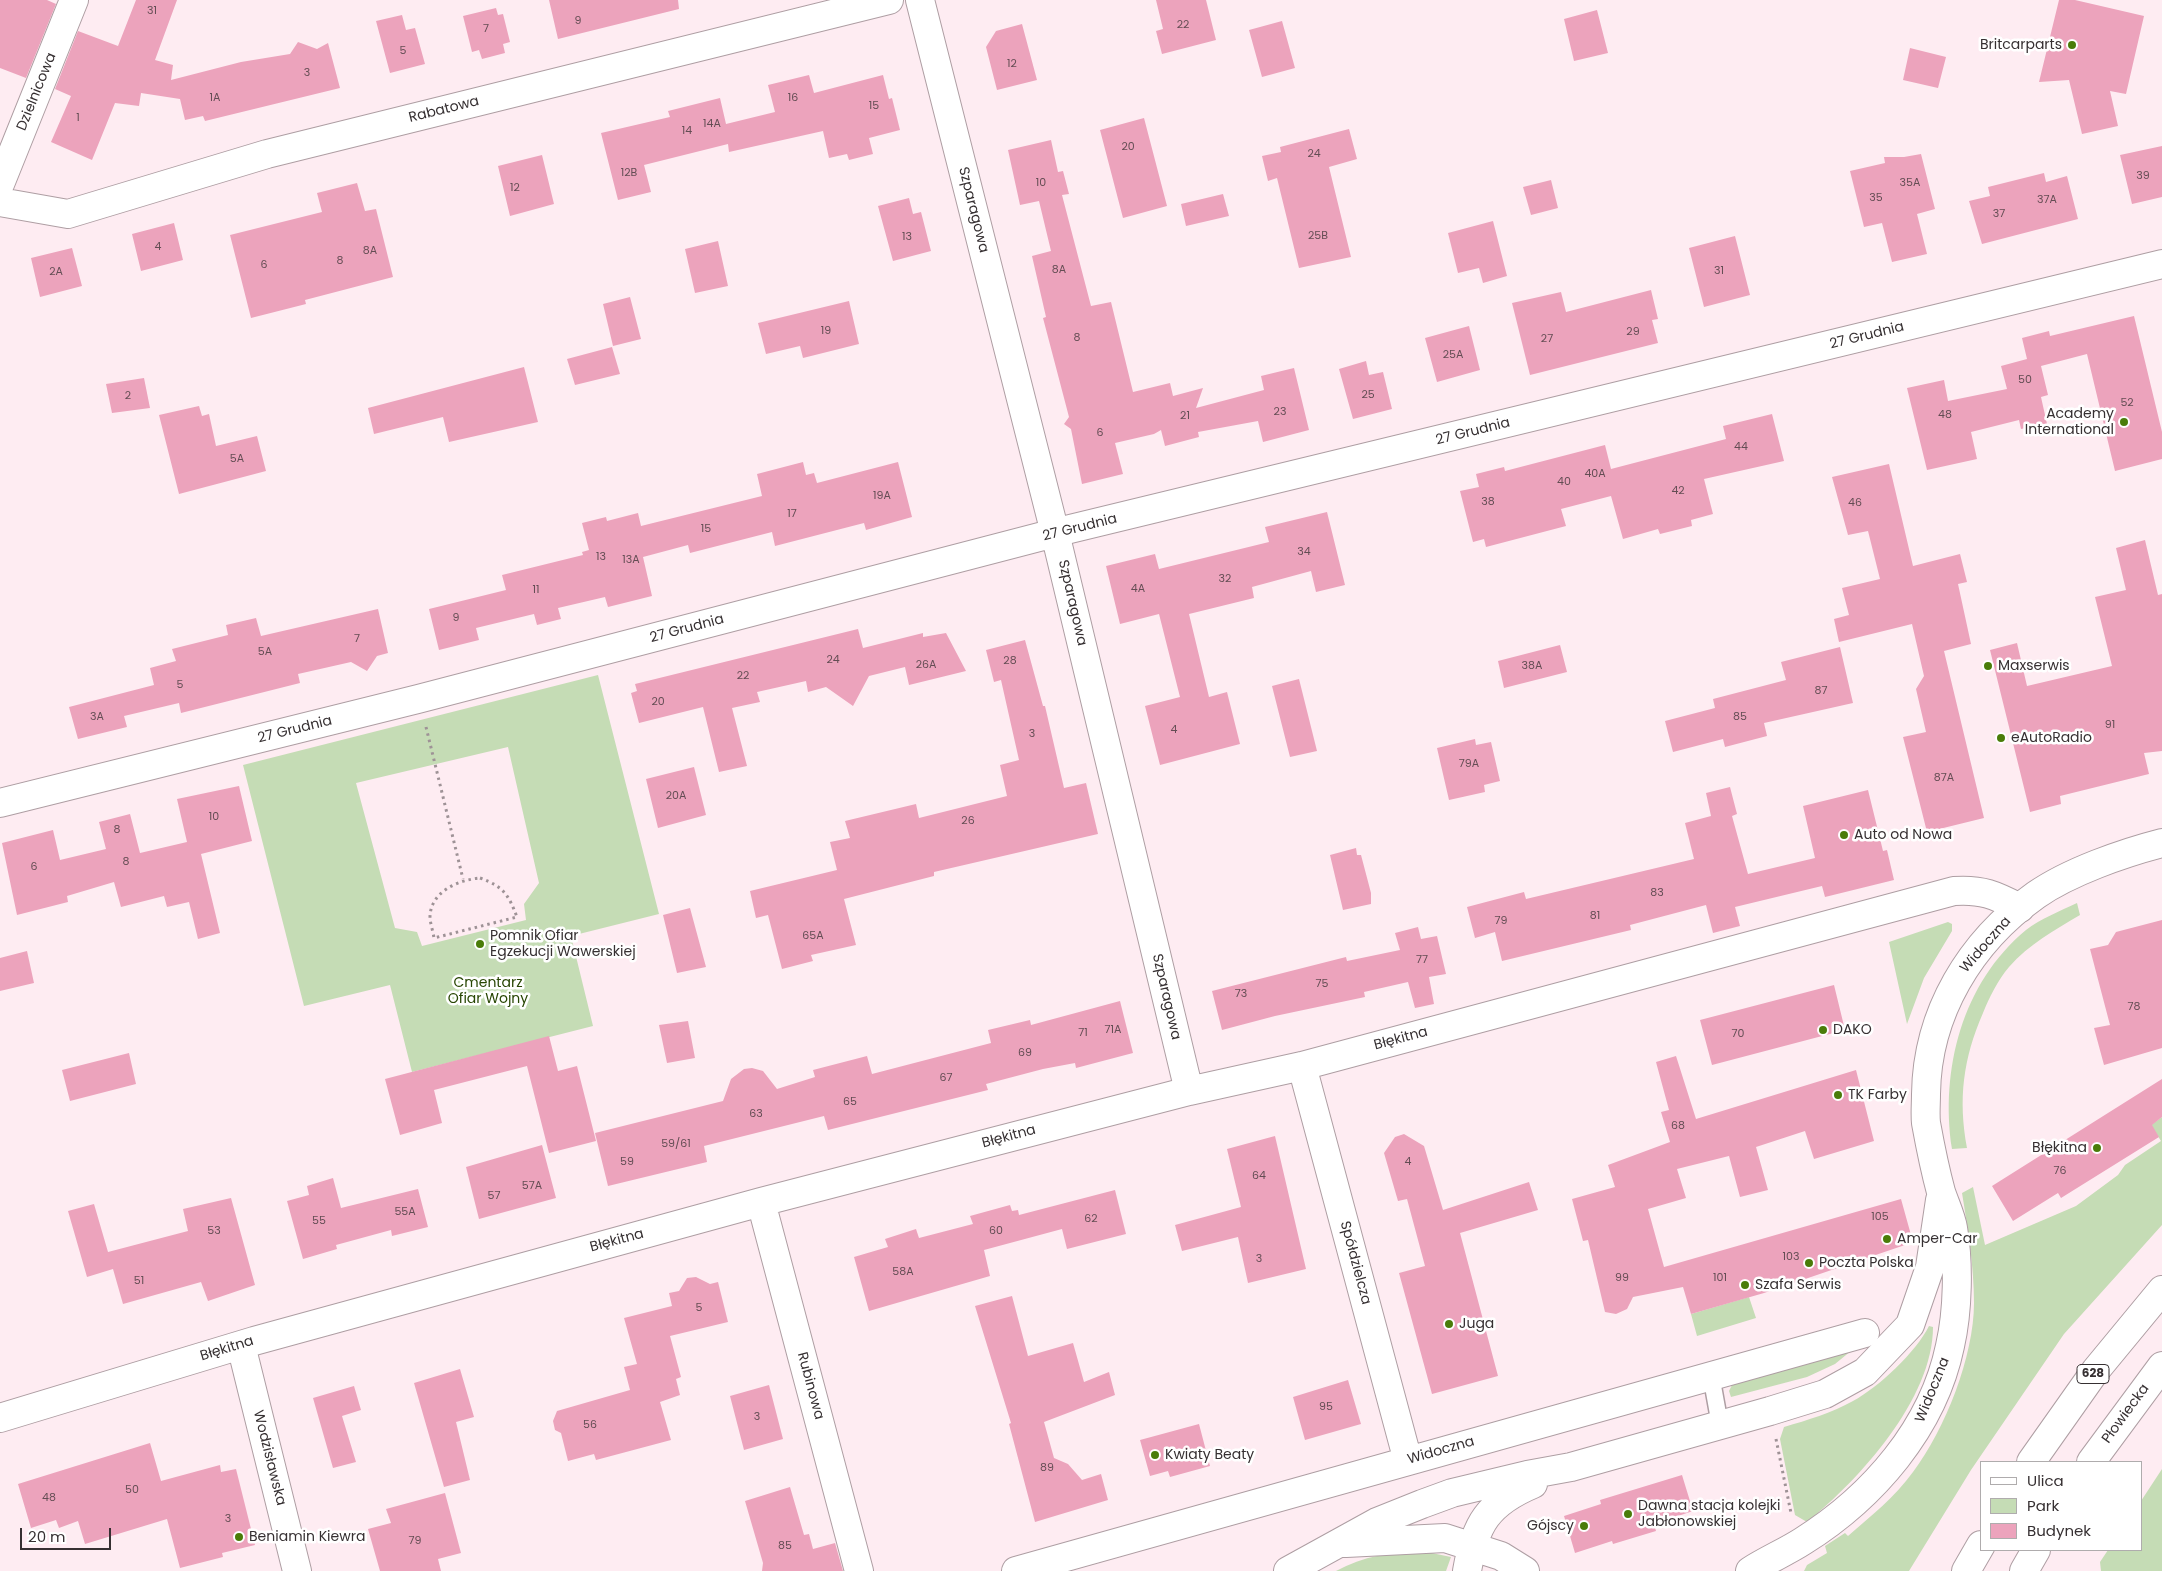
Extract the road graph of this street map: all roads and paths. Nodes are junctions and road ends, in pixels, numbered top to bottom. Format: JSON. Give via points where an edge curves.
{"nodes":[{"id":1,"x":74,"y":0,"type":"edge"},
{"id":2,"x":890,"y":0,"type":"edge"},
{"id":3,"x":920,"y":0,"type":"edge"},
{"id":4,"x":0,"y":184,"type":"edge"},
{"id":5,"x":0,"y":202,"type":"edge"},
{"id":6,"x":2162,"y":264,"type":"edge"},
{"id":7,"x":1055,"y":533,"type":"junction"},
{"id":8,"x":424,"y":719,"type":"dead end"},
{"id":9,"x":0,"y":803,"type":"edge"},
{"id":10,"x":2162,"y":843,"type":"edge"},
{"id":11,"x":463,"y":879,"type":"junction"},
{"id":12,"x":2020,"y":908,"type":"junction"},
{"id":13,"x":1302,"y":1066,"type":"junction"},
{"id":14,"x":1189,"y":1091,"type":"junction"},
{"id":15,"x":1941,"y":1191,"type":"junction"},
{"id":16,"x":761,"y":1202,"type":"junction"},
{"id":17,"x":2162,"y":1290,"type":"edge"},
{"id":18,"x":1865,"y":1333,"type":"dead end"},
{"id":19,"x":241,"y":1345,"type":"junction"},
{"id":20,"x":2162,"y":1366,"type":"edge"},
{"id":21,"x":1711,"y":1375,"type":"junction"},
{"id":22,"x":1770,"y":1412,"type":"junction"},
{"id":23,"x":0,"y":1418,"type":"edge"},
{"id":24,"x":1720,"y":1425,"type":"junction"},
{"id":25,"x":1408,"y":1460,"type":"junction"},
{"id":26,"x":2032,"y":1461,"type":"edge"},
{"id":27,"x":2091,"y":1461,"type":"edge"},
{"id":28,"x":1571,"y":1466,"type":"junction"},
{"id":29,"x":1804,"y":1541,"type":"junction"},
{"id":30,"x":1340,"y":1543,"type":"junction"},
{"id":31,"x":1471,"y":1544,"type":"junction"},
{"id":32,"x":1980,"y":1547,"type":"edge"},
{"id":33,"x":2035,"y":1551,"type":"edge"},
{"id":34,"x":297,"y":1571,"type":"edge"},
{"id":35,"x":859,"y":1571,"type":"edge"},
{"id":36,"x":1016,"y":1571,"type":"edge"},
{"id":37,"x":1288,"y":1571,"type":"edge"},
{"id":38,"x":1466,"y":1571,"type":"edge"},
{"id":39,"x":1525,"y":1571,"type":"edge"},
{"id":40,"x":1750,"y":1571,"type":"edge"},
{"id":41,"x":1966,"y":1571,"type":"edge"},
{"id":42,"x":2024,"y":1571,"type":"edge"}],
"edges":[{"from":1,"to":4,"type":"street","name":"Dzielnicowa"},
{"from":2,"to":5,"type":"street","name":"Rabatowa","via":[[267,154],[68,214]]},
{"from":3,"to":7,"type":"street","name":"Szparagowa"},
{"from":6,"to":7,"type":"street","name":"27 Grudnia"},
{"from":7,"to":9,"type":"street","name":"27 Grudnia","via":[[418,699]]},
{"from":7,"to":14,"type":"street","name":"Szparagowa"},
{"from":8,"to":11,"type":"path"},
{"from":10,"to":12,"type":"street","name":"Widoczna","via":[[2129,852],[2037,894]]},
{"from":11,"to":11,"type":"path","via":[[448,886],[436,899],[430,917],[434,938],[517,917],[508,895],[496,884],[480,878]]},
{"from":12,"to":13,"type":"street","name":"Błękitna","via":[[1995,895],[1975,890],[1954,891]]},
{"from":12,"to":15,"type":"street","name":"Widoczna","via":[[1964,966],[1933,1035],[1926,1079],[1926,1120]]},
{"from":13,"to":14,"type":"street","name":"Błękitna"},
{"from":13,"to":25,"type":"street","name":"Spółdzielcza"},
{"from":14,"to":16,"type":"street","name":"Błękitna"},
{"from":15,"to":22,"type":"street","name":"Widoczna","via":[[1930,1267],[1910,1325],[1865,1372],[1825,1394]]},
{"from":15,"to":29,"type":"street","name":"Widoczna","via":[[1953,1226],[1955,1314],[1950,1347],[1932,1398],[1916,1430],[1881,1475],[1851,1505]]},
{"from":16,"to":19,"type":"street","name":"Błękitna"},
{"from":16,"to":35,"type":"street","name":"Rubinowa"},
{"from":17,"to":26,"type":"street","number":"628","via":[[2096,1370]]},
{"from":18,"to":21,"type":"street","name":"Widoczna"},
{"from":19,"to":23,"type":"street","name":"Błękitna"},
{"from":19,"to":34,"type":"street","name":"Wodzisławska"},
{"from":20,"to":27,"type":"street","name":"Płowiecka"},
{"from":21,"to":24,"type":"lane"},
{"from":21,"to":25,"type":"street","name":"Widoczna"},
{"from":22,"to":24,"type":"street","name":"Widoczna"},
{"from":22,"to":29,"type":"path","via":[[1793,1524]]},
{"from":24,"to":28,"type":"street","name":"Widoczna"},
{"from":25,"to":36,"type":"street","name":"Widoczna"},
{"from":28,"to":30,"type":"street","name":"Widoczna","via":[[1452,1493],[1377,1522]]},
{"from":28,"to":31,"type":"street","via":[[1499,1502],[1482,1522]]},
{"from":29,"to":40,"type":"street","name":"Widoczna"},
{"from":30,"to":31,"type":"street","name":"Widoczna","via":[[1445,1538]]},
{"from":30,"to":37,"type":"street","name":"Widoczna"},
{"from":31,"to":38,"type":"street"},
{"from":31,"to":39,"type":"street","name":"Widoczna","via":[[1501,1556]]},
{"from":32,"to":41,"type":"street"},
{"from":33,"to":42,"type":"street"}]}
